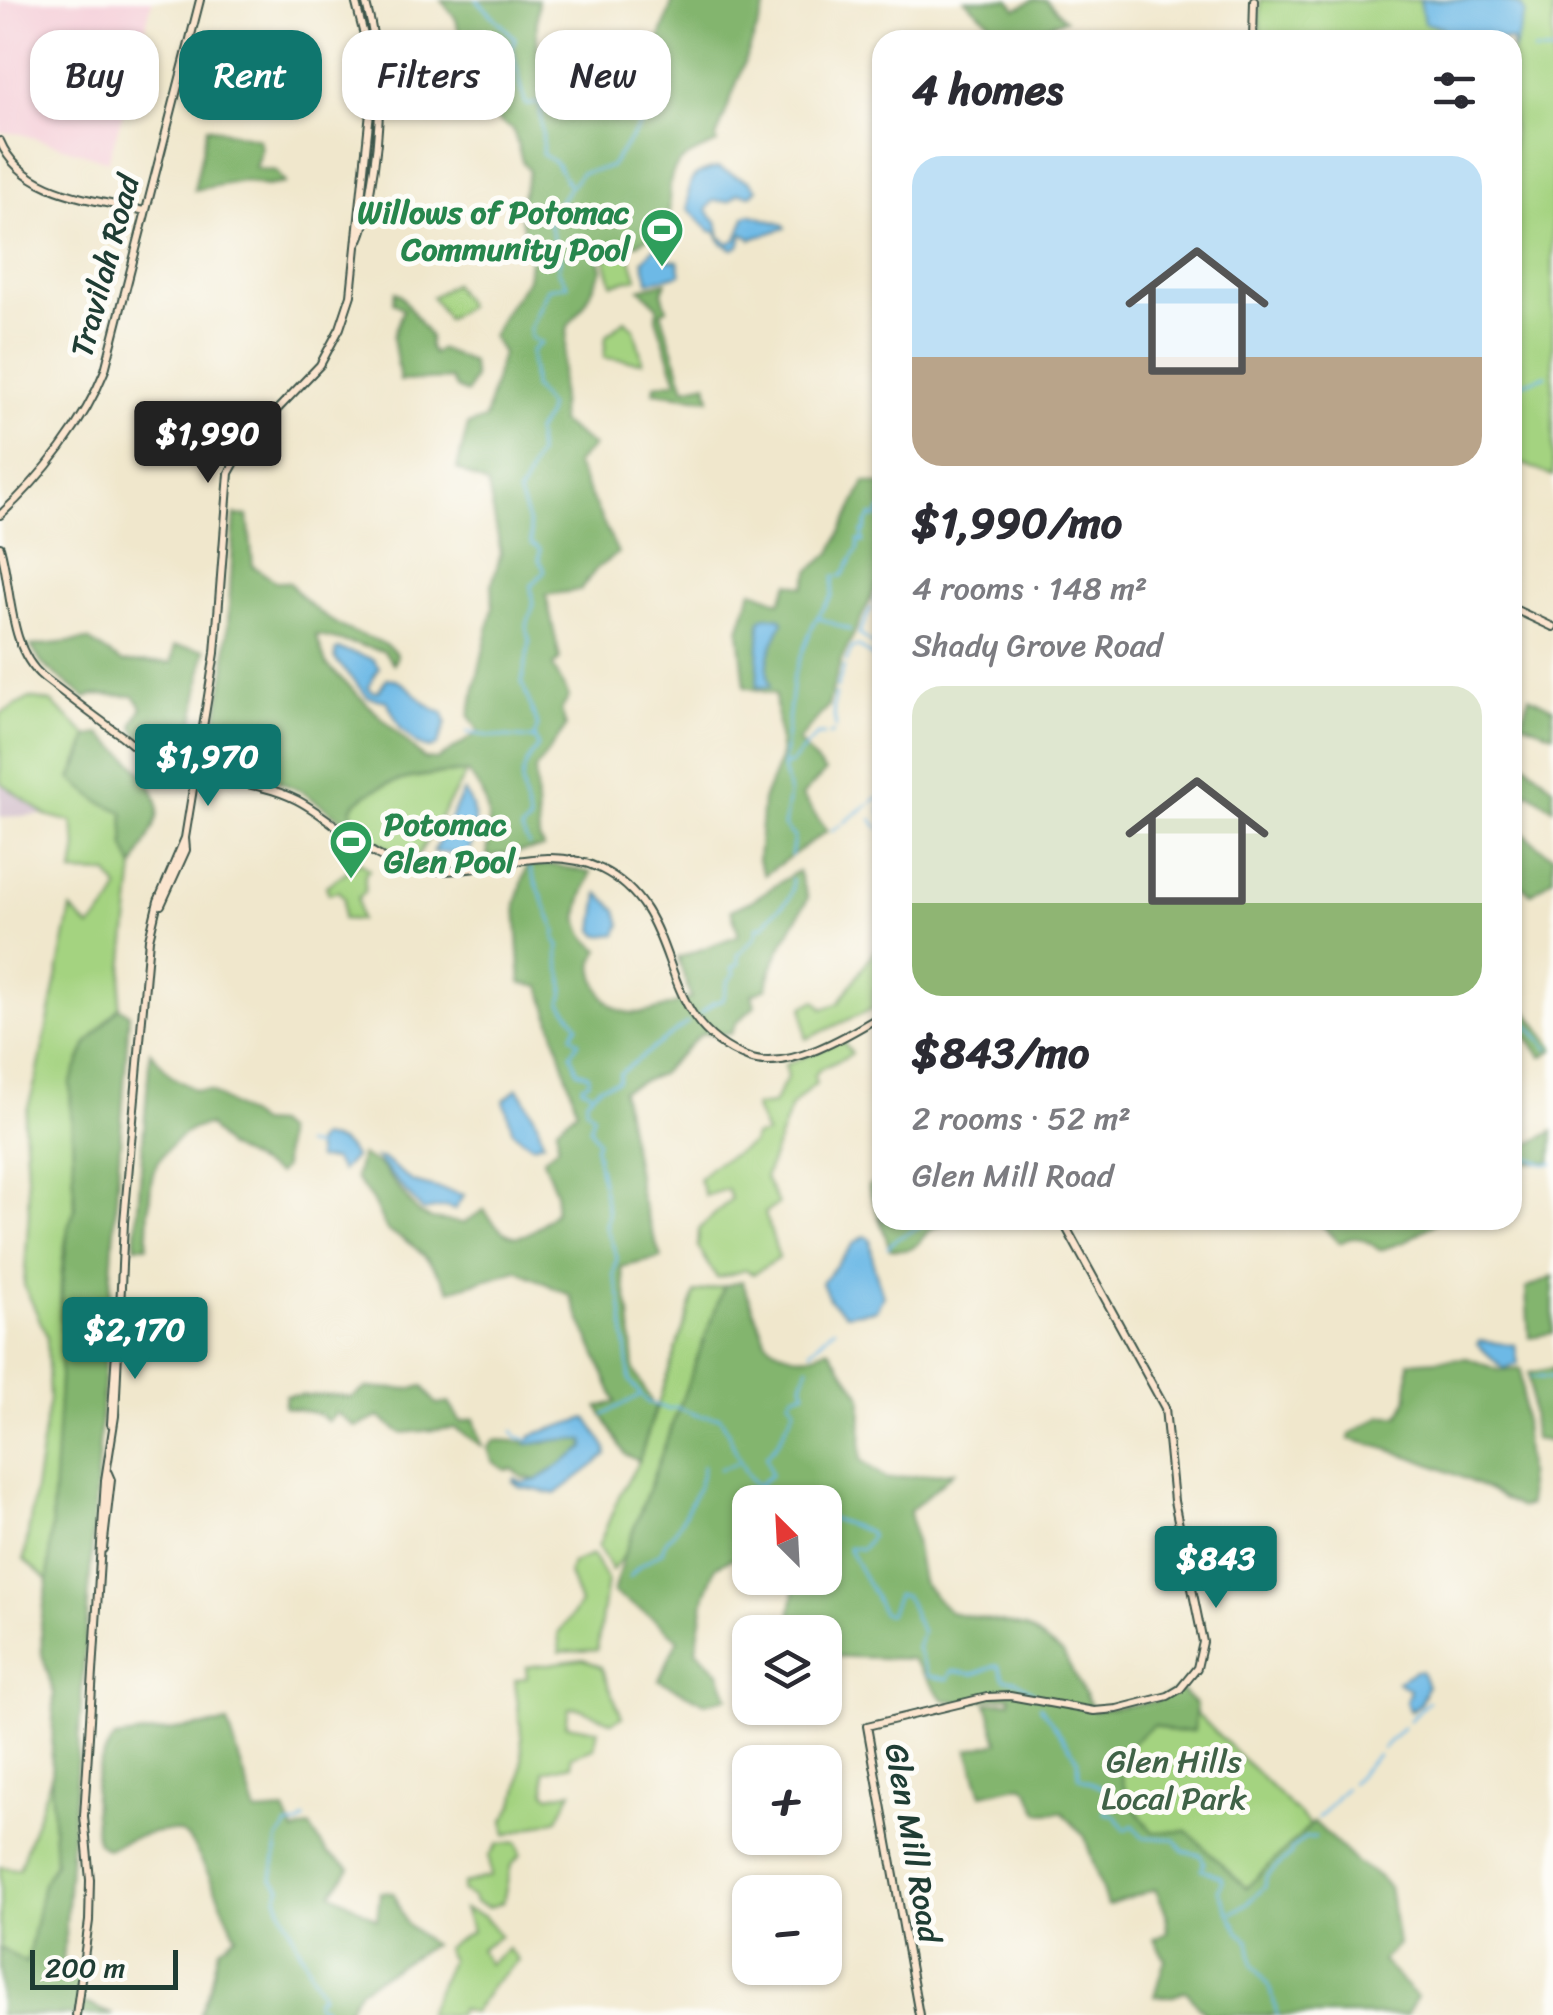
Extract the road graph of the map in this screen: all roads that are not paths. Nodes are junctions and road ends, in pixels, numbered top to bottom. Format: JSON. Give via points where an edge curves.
{"nodes":[{"id":1,"x":200,"y":0,"type":"edge"},
{"id":2,"x":355,"y":0,"type":"edge"},
{"id":3,"x":365,"y":0,"type":"edge"},
{"id":4,"x":1254,"y":0,"type":"edge"},
{"id":5,"x":1253,"y":30,"type":"edge"},
{"id":6,"x":0,"y":141,"type":"edge"},
{"id":7,"x":146,"y":211,"type":"junction"},
{"id":8,"x":357,"y":246,"type":"junction"},
{"id":9,"x":0,"y":516,"type":"edge"},
{"id":10,"x":0,"y":547,"type":"edge"},
{"id":11,"x":1522,"y":613,"type":"edge"},
{"id":12,"x":1553,"y":627,"type":"edge"},
{"id":13,"x":196,"y":773,"type":"junction"},
{"id":14,"x":872,"y":1020,"type":"edge"},
{"id":15,"x":1067,"y":1230,"type":"edge"},
{"id":16,"x":76,"y":2015,"type":"edge"},
{"id":17,"x":919,"y":2015,"type":"edge"}],
"edges":[{"from":1,"to":7,"type":"main road","name":"Travilah Road"},
{"from":2,"to":8,"type":"main road","via":[[371,102]]},
{"from":3,"to":8,"type":"main road","via":[[381,109]]},
{"from":4,"to":5,"type":"main road"},
{"from":6,"to":7,"type":"main road","via":[[11,163],[38,184]]},
{"from":7,"to":9,"type":"main road","name":"Travilah Road","via":[[100,383],[57,449]]},
{"from":8,"to":13,"type":"main road","via":[[351,295],[330,348],[310,378],[241,448],[229,473],[215,653]]},
{"from":10,"to":13,"type":"main road","via":[[29,664],[154,760]]},
{"from":11,"to":12,"type":"main road"},
{"from":13,"to":14,"type":"main road","via":[[298,800],[358,845],[405,867],[450,871],[543,857],[598,867],[630,888],[652,916],[699,1025],[751,1058],[796,1058]]},
{"from":13,"to":16,"type":"main road","via":[[186,850],[149,939],[109,1416],[110,1496],[84,1816],[88,1922]]},
{"from":15,"to":17,"type":"main road","name":"Glen Mill Road","via":[[1165,1408],[1202,1656],[1180,1689],[1155,1701],[1094,1711],[987,1697],[867,1726]]}]}
